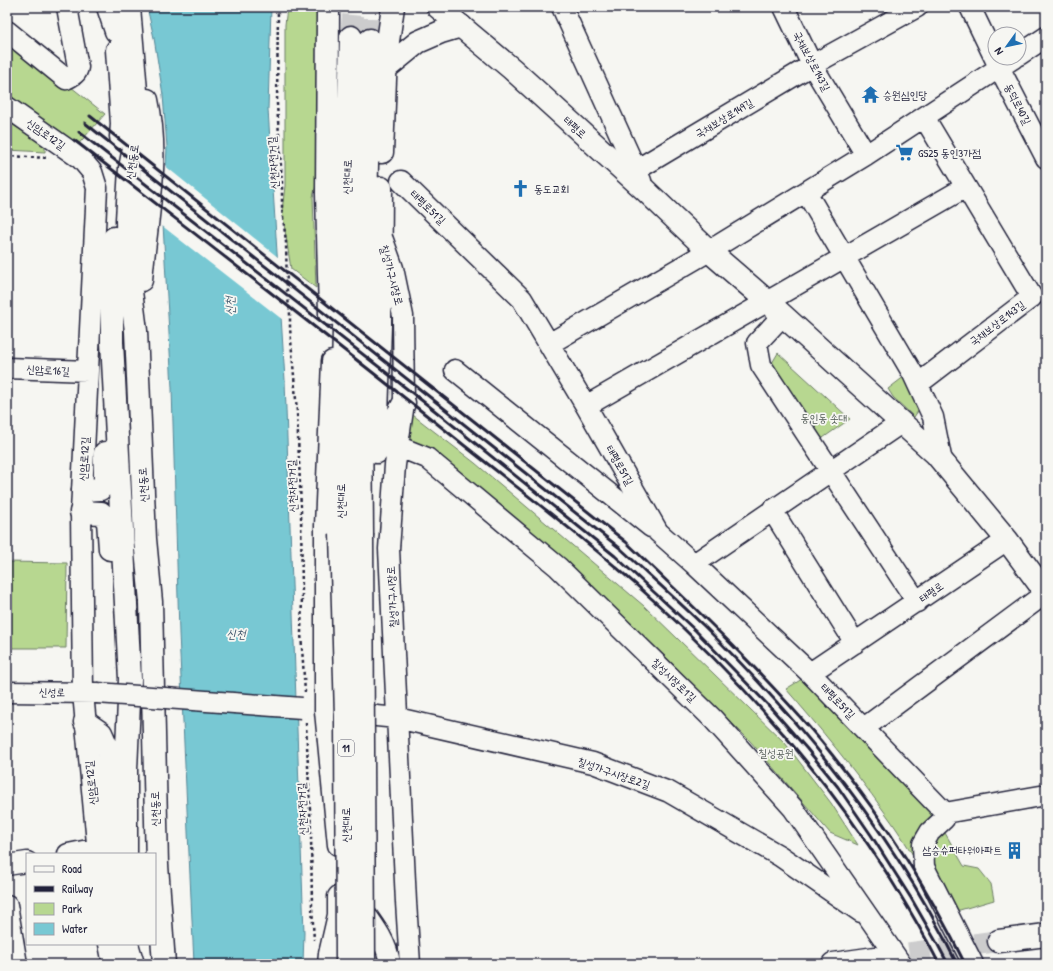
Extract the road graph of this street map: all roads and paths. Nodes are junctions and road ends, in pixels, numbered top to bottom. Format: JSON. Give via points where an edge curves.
{"nodes":[{"id":1,"x":67,"y":7,"type":"edge"},
{"id":2,"x":278,"y":7,"type":"edge"},
{"id":3,"x":328,"y":7,"type":"edge"},
{"id":4,"x":393,"y":7,"type":"edge"},
{"id":5,"x":438,"y":7,"type":"edge"},
{"id":6,"x":562,"y":7,"type":"edge"},
{"id":7,"x":784,"y":7,"type":"edge"},
{"id":8,"x":917,"y":7,"type":"edge"},
{"id":9,"x":970,"y":7,"type":"edge"},
{"id":10,"x":120,"y":8,"type":"edge"},
{"id":11,"x":461,"y":26,"type":"junction"},
{"id":12,"x":7,"y":31,"type":"edge"},
{"id":13,"x":987,"y":33,"type":"edge"},
{"id":14,"x":1046,"y":37,"type":"edge"},
{"id":15,"x":328,"y":44,"type":"junction"},
{"id":16,"x":373,"y":49,"type":"junction"},
{"id":17,"x":1027,"y":49,"type":"edge"},
{"id":18,"x":812,"y":65,"type":"junction"},
{"id":19,"x":1001,"y":66,"type":"edge"},
{"id":20,"x":1007,"y":66,"type":"edge"},
{"id":21,"x":7,"y":107,"type":"edge"},
{"id":22,"x":924,"y":117,"type":"junction"},
{"id":23,"x":866,"y":155,"type":"junction"},
{"id":24,"x":7,"y":156,"type":"edge"},
{"id":25,"x":54,"y":158,"type":"dead end"},
{"id":26,"x":1046,"y":158,"type":"edge"},
{"id":27,"x":636,"y":170,"type":"junction"},
{"id":28,"x":401,"y":180,"type":"dead end"},
{"id":29,"x":966,"y":187,"type":"junction"},
{"id":30,"x":645,"y":190,"type":"junction"},
{"id":31,"x":806,"y":192,"type":"junction"},
{"id":32,"x":381,"y":234,"type":"junction"},
{"id":33,"x":709,"y":251,"type":"junction"},
{"id":34,"x":844,"y":257,"type":"junction"},
{"id":35,"x":775,"y":308,"type":"junction"},
{"id":36,"x":137,"y":336,"type":"junction"},
{"id":37,"x":112,"y":342,"type":"junction"},
{"id":38,"x":549,"y":344,"type":"junction"},
{"id":39,"x":332,"y":361,"type":"junction"},
{"id":40,"x":7,"y":368,"type":"edge"},
{"id":41,"x":455,"y":370,"type":"dead end"},
{"id":42,"x":88,"y":372,"type":"junction"},
{"id":43,"x":918,"y":384,"type":"junction"},
{"id":44,"x":404,"y":403,"type":"junction"},
{"id":45,"x":586,"y":406,"type":"junction"},
{"id":46,"x":901,"y":423,"type":"junction"},
{"id":47,"x":397,"y":446,"type":"junction"},
{"id":48,"x":376,"y":455,"type":"junction"},
{"id":49,"x":942,"y":462,"type":"junction"},
{"id":50,"x":830,"y":471,"type":"junction"},
{"id":51,"x":342,"y":479,"type":"junction"},
{"id":52,"x":83,"y":490,"type":"junction"},
{"id":53,"x":362,"y":497,"type":"junction"},
{"id":54,"x":772,"y":510,"type":"junction"},
{"id":55,"x":82,"y":512,"type":"junction"},
{"id":56,"x":658,"y":532,"type":"junction"},
{"id":57,"x":352,"y":533,"type":"junction"},
{"id":58,"x":1007,"y":540,"type":"junction"},
{"id":59,"x":694,"y":564,"type":"junction"},
{"id":60,"x":1046,"y":593,"type":"edge"},
{"id":61,"x":917,"y":602,"type":"junction"},
{"id":62,"x":856,"y":643,"type":"junction"},
{"id":63,"x":810,"y":673,"type":"junction"},
{"id":64,"x":130,"y":678,"type":"junction"},
{"id":65,"x":7,"y":692,"type":"edge"},
{"id":66,"x":90,"y":693,"type":"junction"},
{"id":67,"x":304,"y":710,"type":"junction"},
{"id":68,"x":325,"y":711,"type":"junction"},
{"id":69,"x":397,"y":718,"type":"junction"},
{"id":70,"x":85,"y":722,"type":"joint"},
{"id":71,"x":864,"y":728,"type":"junction"},
{"id":72,"x":1046,"y":795,"type":"edge"},
{"id":73,"x":945,"y":813,"type":"junction"},
{"id":74,"x":102,"y":852,"type":"edge"},
{"id":75,"x":85,"y":853,"type":"edge"},
{"id":76,"x":126,"y":853,"type":"edge"},
{"id":77,"x":26,"y":862,"type":"edge"},
{"id":78,"x":7,"y":866,"type":"edge"},
{"id":79,"x":340,"y":870,"type":"junction"},
{"id":80,"x":7,"y":905,"type":"edge"},
{"id":81,"x":871,"y":919,"type":"junction"},
{"id":82,"x":1046,"y":935,"type":"edge"},
{"id":83,"x":315,"y":941,"type":"dead end"},
{"id":84,"x":999,"y":941,"type":"tunnel mouth"},
{"id":85,"x":109,"y":945,"type":"edge"},
{"id":86,"x":127,"y":945,"type":"edge"},
{"id":87,"x":134,"y":945,"type":"edge"},
{"id":88,"x":875,"y":958,"type":"tunnel mouth"},
{"id":89,"x":1046,"y":961,"type":"edge"},
{"id":90,"x":17,"y":964,"type":"edge"},
{"id":91,"x":113,"y":964,"type":"edge"},
{"id":92,"x":132,"y":964,"type":"edge"},
{"id":93,"x":137,"y":964,"type":"edge"},
{"id":94,"x":164,"y":964,"type":"edge"},
{"id":95,"x":329,"y":964,"type":"edge"},
{"id":96,"x":347,"y":964,"type":"edge"},
{"id":97,"x":364,"y":964,"type":"edge"},
{"id":98,"x":390,"y":964,"type":"edge"},
{"id":99,"x":410,"y":964,"type":"edge"},
{"id":100,"x":833,"y":964,"type":"edge"},
{"id":101,"x":901,"y":964,"type":"edge"},
{"id":102,"x":973,"y":964,"type":"edge"},
{"id":103,"x":1024,"y":964,"type":"edge"}],
"edges":[{"from":1,"to":12,"type":"street","via":[[78,70],[66,79]]},
{"from":2,"to":67,"type":"path","name":"신천자전거길","via":[[277,104],[287,291],[297,412]]},
{"from":3,"to":15,"type":"main road"},
{"from":4,"to":16,"type":"main road"},
{"from":5,"to":11,"type":"main road","name":"태평로"},
{"from":6,"to":27,"type":"street"},
{"from":7,"to":18,"type":"street","name":"국채보상로143길"},
{"from":8,"to":18,"type":"street"},
{"from":9,"to":13,"type":"street","name":"동덕로40길"},
{"from":10,"to":36,"type":"main road","name":"신천동로","via":[[150,112],[153,144],[152,182]]},
{"from":10,"to":37,"type":"main road","name":"신천동로","via":[[116,31],[122,124],[116,202]]},
{"from":11,"to":16,"type":"main road","via":[[418,42]]},
{"from":11,"to":30,"type":"main road","name":"태평로"},
{"from":14,"to":17,"type":"street"},
{"from":15,"to":16,"type":"main road","via":[[353,29],[375,34]]},
{"from":15,"to":39,"type":"main road","via":[[327,194]]},
{"from":16,"to":32,"type":"main road","via":[[381,162]]},
{"from":16,"to":51,"type":"main road","name":"신천대로","via":[[342,413]]},
{"from":16,"to":53,"type":"main road","name":"신천대로","via":[[361,414]]},
{"from":18,"to":23,"type":"street","name":"국채보상로143길"},
{"from":18,"to":27,"type":"street","name":"국채보상로149길"},
{"from":19,"to":22,"type":"street"},
{"from":20,"to":26,"type":"street","name":"동덕로40길"},
{"from":21,"to":42,"type":"street","name":"신암로12길","via":[[81,159],[92,172],[97,188]]},
{"from":22,"to":23,"type":"street"},
{"from":22,"to":29,"type":"street","name":"국채보상로143길"},
{"from":23,"to":31,"type":"street"},
{"from":24,"to":25,"type":"path"},
{"from":27,"to":30,"type":"street"},
{"from":28,"to":38,"type":"street","name":"태평로51길","via":[[522,299]]},
{"from":29,"to":34,"type":"street"},
{"from":29,"to":43,"type":"street","name":"국채보상로143길","via":[[1032,297]]},
{"from":30,"to":33,"type":"main road","name":"태평로"},
{"from":31,"to":33,"type":"street"},
{"from":31,"to":34,"type":"street"},
{"from":32,"to":44,"type":"street","name":"칠성가구시장로","via":[[403,316]]},
{"from":32,"to":48,"type":"main road"},
{"from":33,"to":35,"type":"main road","name":"태평로"},
{"from":33,"to":38,"type":"street"},
{"from":34,"to":35,"type":"street"},
{"from":34,"to":43,"type":"street"},
{"from":35,"to":45,"type":"street"},
{"from":35,"to":46,"type":"main road","name":"태평로"},
{"from":35,"to":50,"type":"street","via":[[757,343],[761,365]]},
{"from":36,"to":37,"type":"main road"},
{"from":36,"to":94,"type":"main road","name":"신천동로","via":[[145,539],[151,602],[157,865]]},
{"from":37,"to":52,"type":"main road","via":[[103,361],[105,482],[100,489]]},
{"from":37,"to":64,"type":"main road","name":"신천동로"},
{"from":38,"to":45,"type":"street","name":"태평로51길"},
{"from":39,"to":51,"type":"main road"},
{"from":39,"to":68,"type":"street","via":[[325,526]]},
{"from":40,"to":42,"type":"street","name":"신암로16길"},
{"from":41,"to":56,"type":"street"},
{"from":42,"to":52,"type":"street","name":"신암로12길"},
{"from":43,"to":49,"type":"street","via":[[933,417]]},
{"from":44,"to":47,"type":"street","name":"칠성가구시장로"},
{"from":44,"to":48,"type":"main road"},
{"from":45,"to":56,"type":"street","name":"태평로51길"},
{"from":46,"to":49,"type":"main road","name":"태평로"},
{"from":46,"to":50,"type":"street"},
{"from":47,"to":69,"type":"street","name":"칠성가구시장로","via":[[389,550]]},
{"from":47,"to":81,"type":"street","name":"칠성시장로1길","via":[[427,458],[558,568],[714,719],[793,808]]},
{"from":48,"to":53,"type":"main road"},
{"from":49,"to":58,"type":"main road","name":"태평로"},
{"from":50,"to":54,"type":"street"},
{"from":50,"to":61,"type":"street"},
{"from":51,"to":57,"type":"main road","name":"신천대로"},
{"from":52,"to":55,"type":"street","name":"신암로12길"},
{"from":53,"to":57,"type":"main road","name":"신천대로"},
{"from":54,"to":59,"type":"street"},
{"from":54,"to":62,"type":"street"},
{"from":55,"to":64,"type":"main road","via":[[101,513],[108,521],[116,656]]},
{"from":55,"to":66,"type":"street","name":"신암로12길"},
{"from":56,"to":59,"type":"street","name":"태평로51길"},
{"from":57,"to":96,"type":"main road","name":"신천대로","number":"11","bridge":true,"via":[[346,717]]},
{"from":57,"to":97,"type":"main road","name":"신천대로","number":"11","bridge":true},
{"from":58,"to":60,"type":"main road","name":"태평로"},
{"from":58,"to":61,"type":"street","name":"태평로"},
{"from":59,"to":63,"type":"street","name":"태평로51길"},
{"from":60,"to":71,"type":"street","name":"태평로51길"},
{"from":61,"to":62,"type":"street","name":"태평로"},
{"from":62,"to":63,"type":"street","name":"태평로"},
{"from":63,"to":71,"type":"street","name":"태평로51길"},
{"from":64,"to":76,"type":"main road","name":"신천동로"},
{"from":65,"to":66,"type":"street","name":"신성로"},
{"from":66,"to":67,"type":"street","name":"신성로","bridge":true},
{"from":66,"to":70,"type":"street","name":"신암로12길"},
{"from":67,"to":68,"type":"street"},
{"from":67,"to":83,"type":"path","name":"신천자전거길"},
{"from":68,"to":69,"type":"street","name":"칠성가구시장로2길"},
{"from":68,"to":79,"type":"street"},
{"from":69,"to":81,"type":"street","name":"칠성가구시장로2길","via":[[593,763],[669,792],[780,856]]},
{"from":69,"to":99,"type":"street","name":"칠성가구시장로"},
{"from":70,"to":74,"type":"main road","via":[[101,733],[109,751]]},
{"from":71,"to":73,"type":"street","name":"태평로51길"},
{"from":72,"to":73,"type":"street"},
{"from":73,"to":102,"type":"street","via":[[944,819],[930,832],[923,844],[924,867]]},
{"from":74,"to":75,"type":"street"},
{"from":77,"to":78,"type":"street"},
{"from":79,"to":95,"type":"main road","via":[[339,914]]},
{"from":79,"to":98,"type":"street","via":[[356,901],[378,931]]},
{"from":80,"to":90,"type":"street"},
{"from":81,"to":101,"type":"street","name":"칠성시장로1길"},
{"from":82,"to":84,"type":"main road"},
{"from":85,"to":91,"type":"street"},
{"from":86,"to":92,"type":"main road"},
{"from":87,"to":93,"type":"main road"},
{"from":88,"to":100,"type":"main road"},
{"from":89,"to":103,"type":"path"}]}
